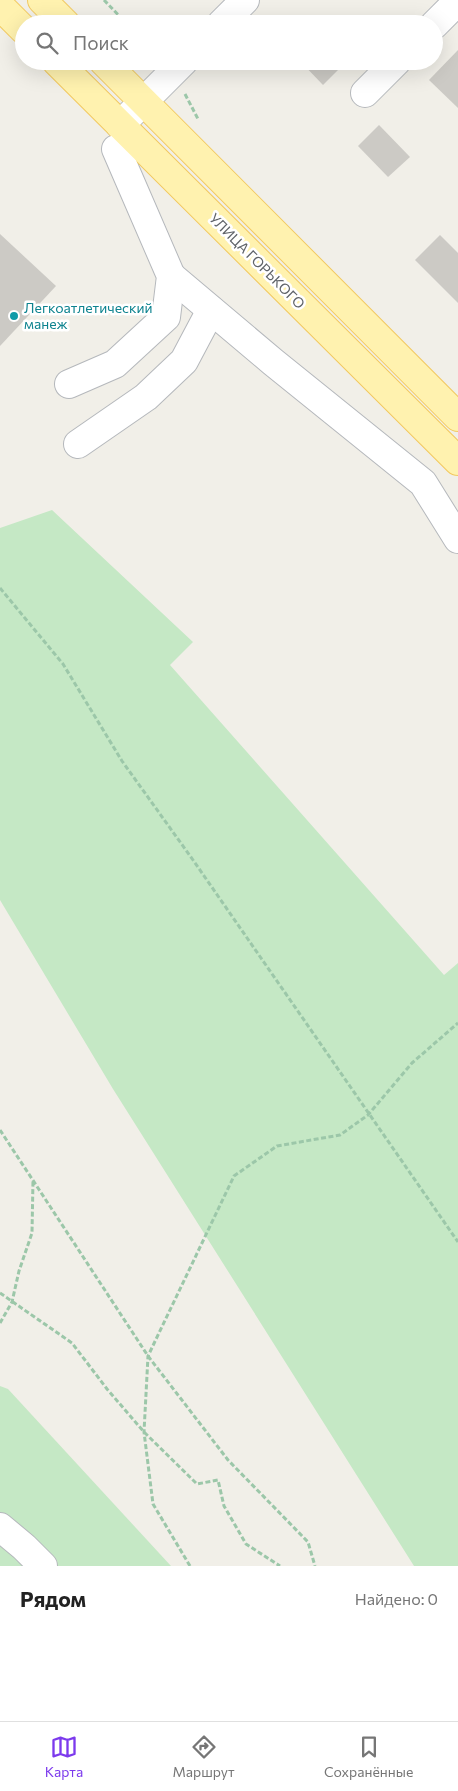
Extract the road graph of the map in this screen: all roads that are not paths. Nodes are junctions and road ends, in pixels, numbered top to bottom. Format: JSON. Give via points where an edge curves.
{"nodes":[{"id":1,"x":42,"y":0,"type":"edge"},
{"id":2,"x":245,"y":0,"type":"edge"},
{"id":3,"x":458,"y":1,"type":"edge"},
{"id":4,"x":0,"y":6,"type":"edge"},
{"id":5,"x":57,"y":15,"type":"edge"},
{"id":6,"x":231,"y":15,"type":"edge"},
{"id":7,"x":443,"y":16,"type":"edge"},
{"id":8,"x":15,"y":21,"type":"edge"},
{"id":9,"x":63,"y":70,"type":"edge"},
{"id":10,"x":112,"y":70,"type":"edge"},
{"id":11,"x":175,"y":70,"type":"edge"},
{"id":12,"x":388,"y":70,"type":"edge"},
{"id":13,"x":365,"y":93,"type":"dead end"},
{"id":14,"x":143,"y":102,"type":"junction"},
{"id":15,"x":118,"y":137,"type":"junction"},
{"id":16,"x":171,"y":276,"type":"junction"},
{"id":17,"x":211,"y":310,"type":"junction"},
{"id":18,"x":69,"y":384,"type":"dead end"},
{"id":19,"x":458,"y":417,"type":"edge"},
{"id":20,"x":78,"y":444,"type":"dead end"},
{"id":21,"x":458,"y":461,"type":"edge"},
{"id":22,"x":458,"y":540,"type":"edge"},
{"id":23,"x":0,"y":1527,"type":"edge"},
{"id":24,"x":43,"y":1566,"type":"edge"}],
"edges":[{"from":1,"to":5,"type":"main road"},
{"from":2,"to":6,"type":"street"},
{"from":3,"to":7,"type":"street"},
{"from":4,"to":8,"type":"main road"},
{"from":9,"to":15,"type":"main road","name":"УЛИЦА ГОРЬКОГО"},
{"from":10,"to":14,"type":"main road"},
{"from":11,"to":14,"type":"street"},
{"from":12,"to":13,"type":"street"},
{"from":14,"to":15,"type":"street"},
{"from":14,"to":19,"type":"main road"},
{"from":15,"to":16,"type":"street"},
{"from":15,"to":21,"type":"main road","name":"УЛИЦА ГОРЬКОГО"},
{"from":16,"to":17,"type":"street"},
{"from":16,"to":18,"type":"street","via":[[166,317],[115,364]]},
{"from":17,"to":20,"type":"street","via":[[184,361],[146,397]]},
{"from":17,"to":22,"type":"street","via":[[423,483]]},
{"from":23,"to":24,"type":"street"}]}
